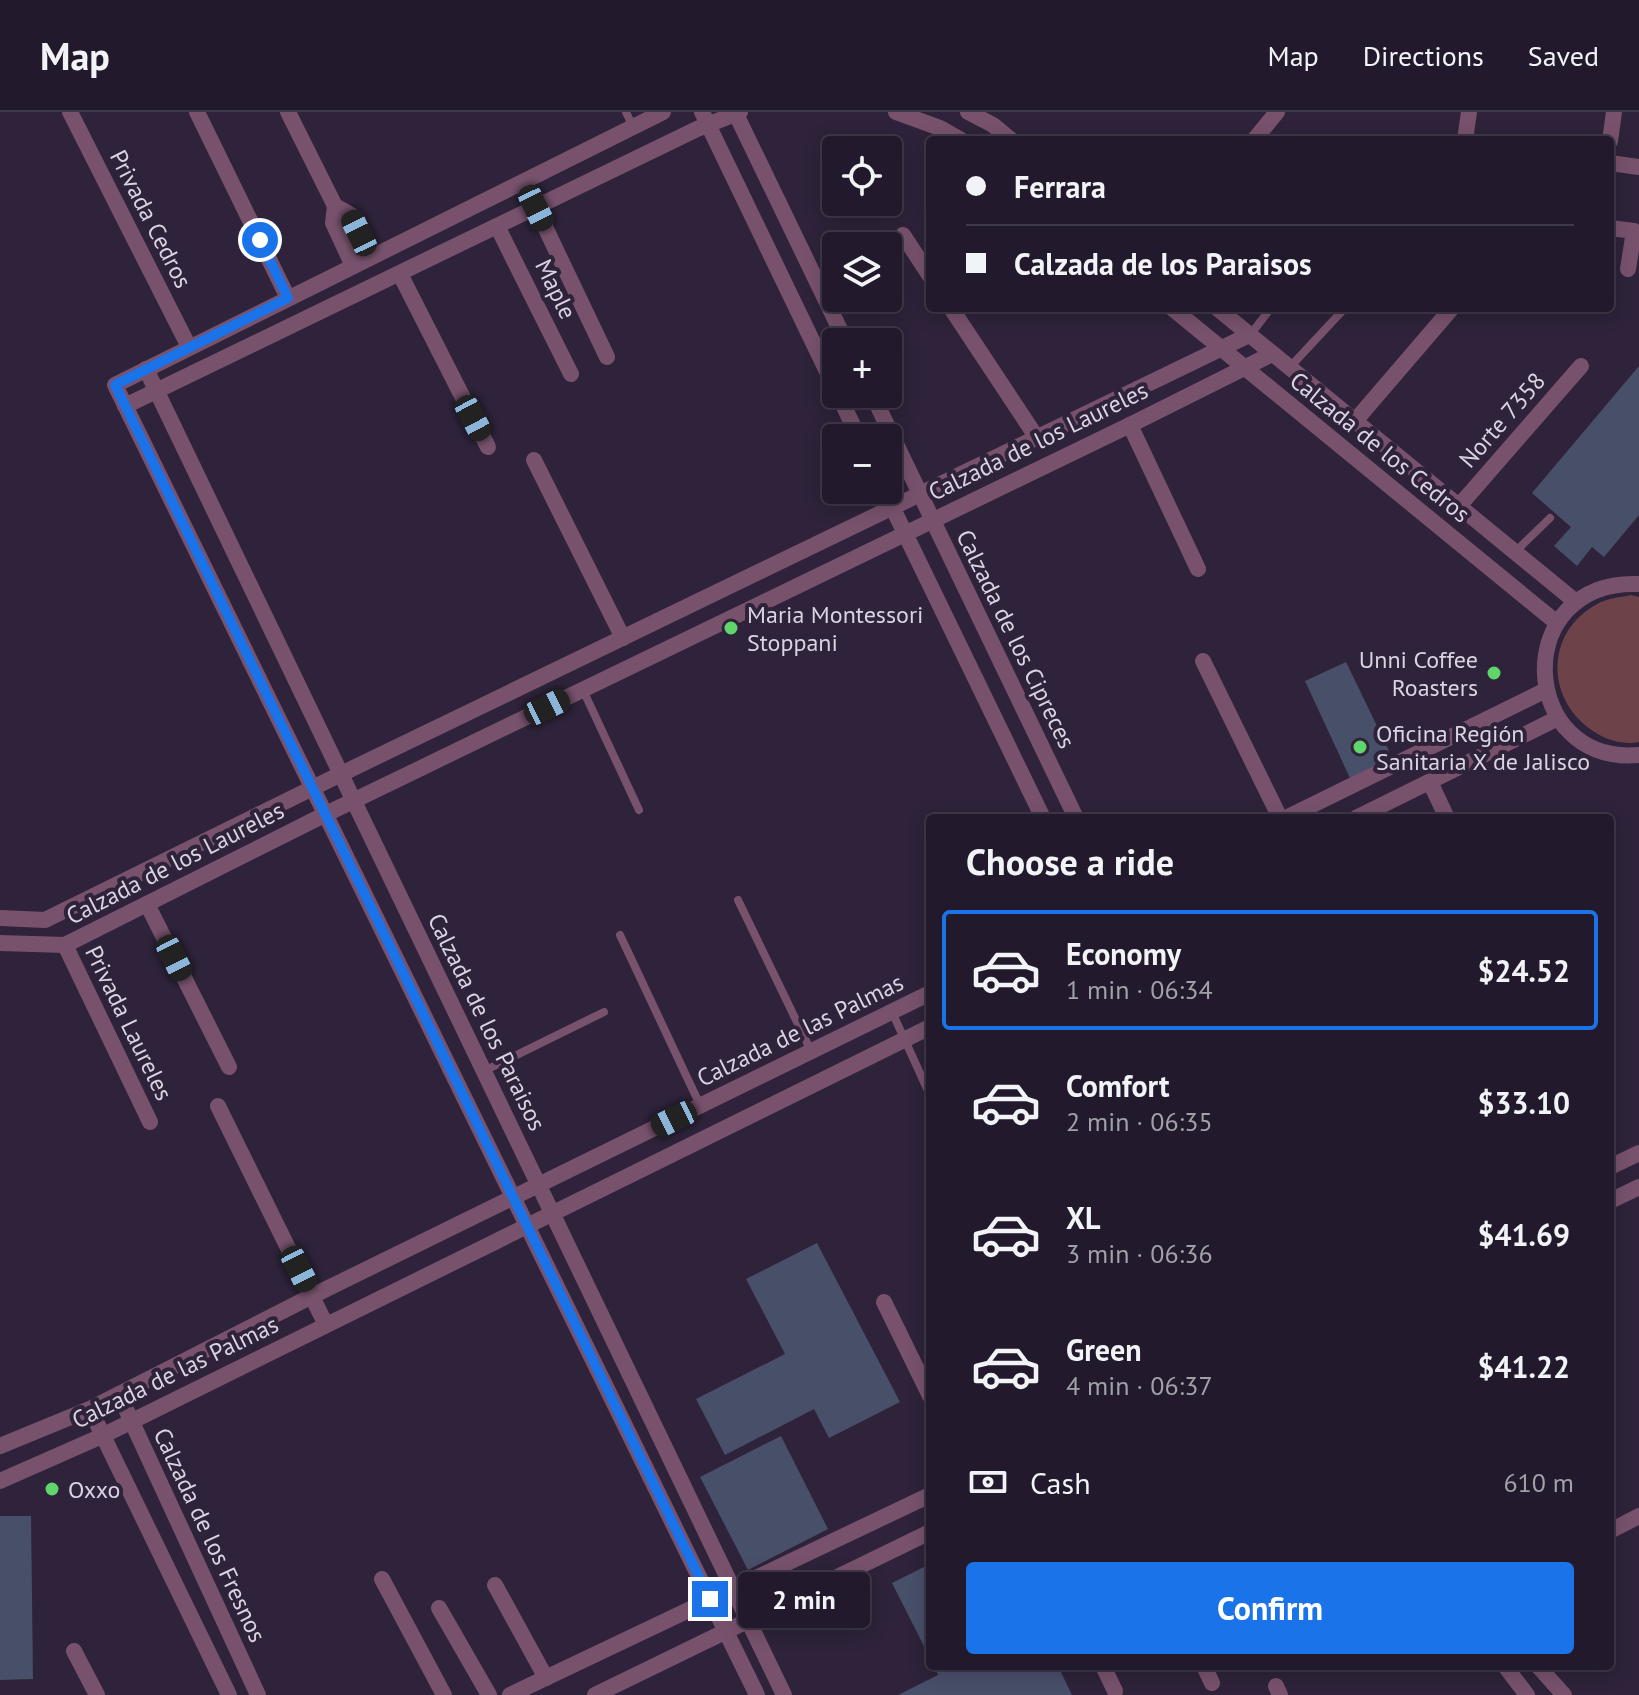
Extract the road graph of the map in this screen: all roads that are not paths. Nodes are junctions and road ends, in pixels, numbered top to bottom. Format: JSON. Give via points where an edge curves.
{"nodes":[{"id":1,"x":70,"y":112,"type":"edge"},
{"id":2,"x":197,"y":112,"type":"edge"},
{"id":3,"x":288,"y":112,"type":"edge"},
{"id":4,"x":663,"y":112,"type":"edge"},
{"id":5,"x":737,"y":112,"type":"edge"},
{"id":6,"x":896,"y":112,"type":"edge"},
{"id":7,"x":968,"y":112,"type":"edge"},
{"id":8,"x":1277,"y":112,"type":"edge"},
{"id":9,"x":1469,"y":112,"type":"edge"},
{"id":10,"x":1614,"y":112,"type":"edge"},
{"id":11,"x":706,"y":118,"type":"edge"},
{"id":12,"x":629,"y":119,"type":"edge"},
{"id":13,"x":954,"y":136,"type":"edge"},
{"id":14,"x":1006,"y":136,"type":"edge"},
{"id":15,"x":1257,"y":136,"type":"edge"},
{"id":16,"x":1466,"y":136,"type":"edge"},
{"id":17,"x":1611,"y":136,"type":"edge"},
{"id":18,"x":1614,"y":164,"type":"edge"},
{"id":19,"x":1639,"y":167,"type":"edge"},
{"id":20,"x":335,"y":206,"type":"junction"},
{"id":21,"x":536,"y":208,"type":"junction"},
{"id":22,"x":497,"y":226,"type":"junction"},
{"id":23,"x":1614,"y":228,"type":"edge"},
{"id":24,"x":422,"y":230,"type":"junction"},
{"id":25,"x":903,"y":235,"type":"dead end"},
{"id":26,"x":371,"y":256,"type":"junction"},
{"id":27,"x":436,"y":256,"type":"junction"},
{"id":28,"x":353,"y":266,"type":"junction"},
{"id":29,"x":1614,"y":268,"type":"edge"},
{"id":30,"x":926,"y":270,"type":"edge"},
{"id":31,"x":1634,"y":270,"type":"edge"},
{"id":32,"x":400,"y":274,"type":"junction"},
{"id":33,"x":288,"y":298,"type":"junction"},
{"id":34,"x":954,"y":312,"type":"edge"},
{"id":35,"x":1177,"y":312,"type":"edge"},
{"id":36,"x":1222,"y":312,"type":"edge"},
{"id":37,"x":1268,"y":312,"type":"edge"},
{"id":38,"x":1341,"y":312,"type":"edge"},
{"id":39,"x":1449,"y":312,"type":"edge"},
{"id":40,"x":839,"y":328,"type":"edge"},
{"id":41,"x":1249,"y":335,"type":"junction"},
{"id":42,"x":189,"y":347,"type":"junction"},
{"id":43,"x":1222,"y":349,"type":"junction"},
{"id":44,"x":1272,"y":354,"type":"junction"},
{"id":45,"x":607,"y":357,"type":"dead end"},
{"id":46,"x":822,"y":361,"type":"edge"},
{"id":47,"x":1581,"y":366,"type":"dead end"},
{"id":48,"x":1244,"y":367,"type":"junction"},
{"id":49,"x":1289,"y":368,"type":"junction"},
{"id":50,"x":146,"y":369,"type":"junction"},
{"id":51,"x":571,"y":374,"type":"dead end"},
{"id":52,"x":156,"y":391,"type":"junction"},
{"id":53,"x":125,"y":406,"type":"junction"},
{"id":54,"x":879,"y":408,"type":"edge"},
{"id":55,"x":1355,"y":421,"type":"junction"},
{"id":56,"x":1070,"y":422,"type":"junction"},
{"id":57,"x":1130,"y":425,"type":"junction"},
{"id":58,"x":1037,"y":438,"type":"junction"},
{"id":59,"x":488,"y":447,"type":"dead end"},
{"id":60,"x":1083,"y":447,"type":"junction"},
{"id":61,"x":534,"y":460,"type":"dead end"},
{"id":62,"x":920,"y":494,"type":"junction"},
{"id":63,"x":890,"y":504,"type":"edge"},
{"id":64,"x":1459,"y":506,"type":"junction"},
{"id":65,"x":892,"y":508,"type":"junction"},
{"id":66,"x":1550,"y":518,"type":"dead end"},
{"id":67,"x":932,"y":519,"type":"junction"},
{"id":68,"x":904,"y":533,"type":"junction"},
{"id":69,"x":1515,"y":552,"type":"junction"},
{"id":70,"x":1198,"y":569,"type":"dead end"},
{"id":71,"x":1639,"y":584,"type":"edge"},
{"id":72,"x":1576,"y":602,"type":"junction"},
{"id":73,"x":1557,"y":623,"type":"junction"},
{"id":74,"x":623,"y":638,"type":"junction"},
{"id":75,"x":1203,"y":661,"type":"dead end"},
{"id":76,"x":533,"y":681,"type":"junction"},
{"id":77,"x":583,"y":689,"type":"junction"},
{"id":78,"x":1546,"y":690,"type":"junction"},
{"id":79,"x":547,"y":707,"type":"junction"},
{"id":80,"x":1558,"y":718,"type":"junction"},
{"id":81,"x":1639,"y":755,"type":"edge"},
{"id":82,"x":341,"y":774,"type":"junction"},
{"id":83,"x":1430,"y":782,"type":"junction"},
{"id":84,"x":313,"y":788,"type":"junction"},
{"id":85,"x":354,"y":801,"type":"junction"},
{"id":86,"x":639,"y":810,"type":"dead end"},
{"id":87,"x":326,"y":814,"type":"junction"},
{"id":88,"x":1041,"y":814,"type":"edge"},
{"id":89,"x":1074,"y":814,"type":"edge"},
{"id":90,"x":1278,"y":814,"type":"edge"},
{"id":91,"x":1294,"y":814,"type":"edge"},
{"id":92,"x":1364,"y":814,"type":"edge"},
{"id":93,"x":1445,"y":814,"type":"edge"},
{"id":94,"x":738,"y":900,"type":"dead end"},
{"id":95,"x":147,"y":904,"type":"junction"},
{"id":96,"x":0,"y":918,"type":"edge"},
{"id":97,"x":620,"y":935,"type":"dead end"},
{"id":98,"x":0,"y":943,"type":"edge"},
{"id":99,"x":65,"y":945,"type":"junction"},
{"id":100,"x":926,"y":995,"type":"edge"},
{"id":101,"x":604,"y":1012,"type":"dead end"},
{"id":102,"x":892,"y":1012,"type":"junction"},
{"id":103,"x":926,"y":1029,"type":"edge"},
{"id":104,"x":906,"y":1039,"type":"junction"},
{"id":105,"x":811,"y":1051,"type":"junction"},
{"id":106,"x":229,"y":1067,"type":"dead end"},
{"id":107,"x":484,"y":1071,"type":"junction"},
{"id":108,"x":926,"y":1086,"type":"edge"},
{"id":109,"x":218,"y":1106,"type":"dead end"},
{"id":110,"x":701,"y":1106,"type":"junction"},
{"id":111,"x":150,"y":1122,"type":"dead end"},
{"id":112,"x":1639,"y":1153,"type":"edge"},
{"id":113,"x":1614,"y":1165,"type":"edge"},
{"id":114,"x":539,"y":1185,"type":"junction"},
{"id":115,"x":1639,"y":1187,"type":"edge"},
{"id":116,"x":514,"y":1198,"type":"junction"},
{"id":117,"x":1614,"y":1199,"type":"edge"},
{"id":118,"x":553,"y":1214,"type":"junction"},
{"id":119,"x":528,"y":1226,"type":"junction"},
{"id":120,"x":312,"y":1296,"type":"junction"},
{"id":121,"x":884,"y":1302,"type":"dead end"},
{"id":122,"x":326,"y":1325,"type":"junction"},
{"id":123,"x":926,"y":1388,"type":"edge"},
{"id":124,"x":119,"y":1394,"type":"junction"},
{"id":125,"x":90,"y":1409,"type":"junction"},
{"id":126,"x":131,"y":1422,"type":"junction"},
{"id":127,"x":102,"y":1436,"type":"junction"},
{"id":128,"x":0,"y":1446,"type":"edge"},
{"id":129,"x":0,"y":1481,"type":"edge"},
{"id":130,"x":926,"y":1497,"type":"edge"},
{"id":131,"x":1639,"y":1516,"type":"edge"},
{"id":132,"x":1614,"y":1529,"type":"edge"},
{"id":133,"x":926,"y":1534,"type":"edge"},
{"id":134,"x":382,"y":1579,"type":"dead end"},
{"id":135,"x":495,"y":1585,"type":"dead end"},
{"id":136,"x":733,"y":1588,"type":"junction"},
{"id":137,"x":710,"y":1599,"type":"junction"},
{"id":138,"x":439,"y":1608,"type":"dead end"},
{"id":139,"x":748,"y":1620,"type":"junction"},
{"id":140,"x":726,"y":1631,"type":"junction"},
{"id":141,"x":74,"y":1651,"type":"dead end"},
{"id":142,"x":1105,"y":1670,"type":"edge"},
{"id":143,"x":1206,"y":1670,"type":"edge"},
{"id":144,"x":1508,"y":1670,"type":"edge"},
{"id":145,"x":1536,"y":1670,"type":"edge"},
{"id":146,"x":1542,"y":1670,"type":"edge"},
{"id":147,"x":546,"y":1678,"type":"junction"},
{"id":148,"x":1212,"y":1683,"type":"dead end"},
{"id":149,"x":1522,"y":1688,"type":"edge"},
{"id":150,"x":1115,"y":1691,"type":"dead end"},
{"id":151,"x":752,"y":1693,"type":"edge"},
{"id":152,"x":97,"y":1695,"type":"edge"},
{"id":153,"x":229,"y":1695,"type":"edge"},
{"id":154,"x":258,"y":1695,"type":"edge"},
{"id":155,"x":444,"y":1695,"type":"edge"},
{"id":156,"x":489,"y":1695,"type":"edge"},
{"id":157,"x":510,"y":1695,"type":"edge"},
{"id":158,"x":595,"y":1695,"type":"edge"},
{"id":159,"x":784,"y":1695,"type":"edge"},
{"id":160,"x":1564,"y":1695,"type":"edge"}],
"edges":[{"from":1,"to":42,"type":"street","name":"Privada Cedros"},
{"from":2,"to":33,"type":"street"},
{"from":3,"to":20,"type":"street"},
{"from":4,"to":12,"type":"street"},
{"from":5,"to":11,"type":"street"},
{"from":5,"to":40,"type":"street"},
{"from":6,"to":13,"type":"street"},
{"from":7,"to":14,"type":"street"},
{"from":8,"to":15,"type":"street"},
{"from":9,"to":16,"type":"street"},
{"from":10,"to":17,"type":"street"},
{"from":11,"to":21,"type":"street"},
{"from":11,"to":46,"type":"street"},
{"from":12,"to":24,"type":"street"},
{"from":18,"to":19,"type":"street"},
{"from":20,"to":26,"type":"street","via":[[351,215]]},
{"from":20,"to":28,"type":"street","via":[[333,223]]},
{"from":21,"to":22,"type":"street"},
{"from":21,"to":45,"type":"street"},
{"from":22,"to":27,"type":"street"},
{"from":22,"to":51,"type":"street","name":"Maple"},
{"from":23,"to":31,"type":"street","via":[[1634,231]]},
{"from":24,"to":26,"type":"street"},
{"from":24,"to":27,"type":"street"},
{"from":25,"to":30,"type":"street"},
{"from":26,"to":28,"type":"street"},
{"from":27,"to":32,"type":"street"},
{"from":28,"to":33,"type":"street"},
{"from":29,"to":31,"type":"street"},
{"from":32,"to":52,"type":"street"},
{"from":32,"to":59,"type":"street"},
{"from":33,"to":42,"type":"street"},
{"from":34,"to":58,"type":"street"},
{"from":35,"to":43,"type":"street","name":"Calzada de los Cedros"},
{"from":36,"to":41,"type":"street","name":"Calzada de los Cedros"},
{"from":37,"to":41,"type":"lane"},
{"from":38,"to":49,"type":"lane"},
{"from":39,"to":55,"type":"street"},
{"from":41,"to":43,"type":"street","name":"Calzada de los Laureles"},
{"from":41,"to":44,"type":"street","name":"Calzada de los Cedros"},
{"from":42,"to":50,"type":"street"},
{"from":43,"to":48,"type":"street","name":"Calzada de los Cedros"},
{"from":43,"to":56,"type":"street","name":"Calzada de los Laureles"},
{"from":44,"to":48,"type":"street","name":"Calzada de los Laureles"},
{"from":44,"to":49,"type":"street","name":"Calzada de los Cedros"},
{"from":47,"to":64,"type":"street","name":"Norte 7358"},
{"from":48,"to":57,"type":"street","name":"Calzada de los Laureles"},
{"from":48,"to":73,"type":"street","name":"Calzada de los Cedros"},
{"from":49,"to":55,"type":"street","name":"Calzada de los Cedros"},
{"from":50,"to":52,"type":"street","name":"Calzada de los Paraisos"},
{"from":50,"to":53,"type":"street","via":[[115,385]]},
{"from":52,"to":53,"type":"street"},
{"from":52,"to":82,"type":"street","name":"Calzada de los Paraisos"},
{"from":53,"to":84,"type":"street"},
{"from":54,"to":62,"type":"street","name":"Calzada de los Cipreces"},
{"from":55,"to":64,"type":"street","name":"Calzada de los Cedros"},
{"from":56,"to":58,"type":"street","name":"Calzada de los Laureles"},
{"from":56,"to":60,"type":"street"},
{"from":57,"to":60,"type":"street","name":"Calzada de los Laureles"},
{"from":57,"to":70,"type":"street"},
{"from":58,"to":62,"type":"street","name":"Calzada de los Laureles"},
{"from":60,"to":67,"type":"street","name":"Calzada de los Laureles"},
{"from":61,"to":74,"type":"street"},
{"from":62,"to":65,"type":"street","name":"Calzada de los Laureles"},
{"from":62,"to":67,"type":"street","name":"Calzada de los Cipreces"},
{"from":63,"to":65,"type":"street"},
{"from":64,"to":69,"type":"street","name":"Calzada de los Cedros"},
{"from":65,"to":68,"type":"street"},
{"from":65,"to":74,"type":"street","name":"Calzada de los Laureles"},
{"from":66,"to":69,"type":"lane"},
{"from":67,"to":68,"type":"street","name":"Calzada de los Laureles"},
{"from":67,"to":89,"type":"street","name":"Calzada de los Cipreces"},
{"from":68,"to":77,"type":"street","name":"Calzada de los Laureles"},
{"from":68,"to":88,"type":"street"},
{"from":69,"to":72,"type":"street","name":"Calzada de los Cedros"},
{"from":71,"to":72,"type":"street","via":[[1607,586]]},
{"from":72,"to":73,"type":"street"},
{"from":73,"to":78,"type":"street","via":[[1545,649]]},
{"from":74,"to":76,"type":"street","name":"Calzada de los Laureles"},
{"from":75,"to":90,"type":"street"},
{"from":76,"to":79,"type":"street"},
{"from":76,"to":82,"type":"street","name":"Calzada de los Laureles"},
{"from":77,"to":79,"type":"street","name":"Calzada de los Laureles"},
{"from":77,"to":86,"type":"lane"},
{"from":78,"to":80,"type":"street"},
{"from":78,"to":91,"type":"street"},
{"from":79,"to":85,"type":"street","name":"Calzada de los Laureles"},
{"from":80,"to":81,"type":"street","via":[[1589,745],[1608,753]]},
{"from":80,"to":83,"type":"street"},
{"from":82,"to":84,"type":"street","name":"Calzada de los Laureles"},
{"from":82,"to":85,"type":"street","name":"Calzada de los Paraisos"},
{"from":83,"to":92,"type":"street"},
{"from":83,"to":93,"type":"street"},
{"from":84,"to":87,"type":"street"},
{"from":84,"to":96,"type":"street","name":"Calzada de los Laureles","via":[[45,920]]},
{"from":85,"to":87,"type":"street","name":"Calzada de los Laureles"},
{"from":85,"to":107,"type":"street","name":"Calzada de los Paraisos"},
{"from":87,"to":95,"type":"street","name":"Calzada de los Laureles"},
{"from":87,"to":116,"type":"street"},
{"from":94,"to":105,"type":"lane"},
{"from":95,"to":99,"type":"street","name":"Calzada de los Laureles"},
{"from":95,"to":106,"type":"street"},
{"from":97,"to":110,"type":"lane"},
{"from":98,"to":99,"type":"street","name":"Calzada de los Laureles"},
{"from":99,"to":111,"type":"street","name":"Privada Laureles"},
{"from":100,"to":102,"type":"street","name":"Calzada de las Palmas"},
{"from":101,"to":107,"type":"lane"},
{"from":102,"to":104,"type":"lane"},
{"from":102,"to":105,"type":"street","name":"Calzada de las Palmas"},
{"from":103,"to":104,"type":"street","name":"Calzada de las Palmas"},
{"from":104,"to":108,"type":"lane"},
{"from":104,"to":118,"type":"street","name":"Calzada de las Palmas"},
{"from":105,"to":110,"type":"street","name":"Calzada de las Palmas"},
{"from":107,"to":114,"type":"street","name":"Calzada de los Paraisos"},
{"from":109,"to":120,"type":"street"},
{"from":110,"to":114,"type":"street","name":"Calzada de las Palmas"},
{"from":112,"to":113,"type":"street"},
{"from":114,"to":116,"type":"street","name":"Calzada de las Palmas"},
{"from":114,"to":118,"type":"street","name":"Calzada de los Paraisos"},
{"from":115,"to":117,"type":"street"},
{"from":116,"to":119,"type":"street"},
{"from":116,"to":120,"type":"street","name":"Calzada de las Palmas"},
{"from":118,"to":119,"type":"street","name":"Calzada de las Palmas"},
{"from":118,"to":136,"type":"street","name":"Calzada de los Paraisos"},
{"from":119,"to":122,"type":"street","name":"Calzada de las Palmas"},
{"from":119,"to":137,"type":"street"},
{"from":120,"to":122,"type":"street"},
{"from":120,"to":124,"type":"street","name":"Calzada de las Palmas"},
{"from":121,"to":123,"type":"street"},
{"from":122,"to":126,"type":"street","name":"Calzada de las Palmas"},
{"from":124,"to":125,"type":"street","name":"Calzada de las Palmas"},
{"from":124,"to":126,"type":"street","name":"Calzada de los Fresnos"},
{"from":125,"to":127,"type":"street"},
{"from":125,"to":128,"type":"street","name":"Calzada de las Palmas"},
{"from":126,"to":127,"type":"street","name":"Calzada de las Palmas"},
{"from":126,"to":154,"type":"street","name":"Calzada de los Fresnos"},
{"from":127,"to":129,"type":"street","name":"Calzada de las Palmas"},
{"from":127,"to":153,"type":"street"},
{"from":130,"to":136,"type":"street"},
{"from":131,"to":132,"type":"street"},
{"from":133,"to":139,"type":"street"},
{"from":134,"to":155,"type":"street"},
{"from":135,"to":147,"type":"street"},
{"from":136,"to":137,"type":"street"},
{"from":136,"to":139,"type":"street","name":"Calzada de los Paraisos"},
{"from":137,"to":140,"type":"street"},
{"from":137,"to":147,"type":"street"},
{"from":138,"to":156,"type":"street"},
{"from":139,"to":140,"type":"street"},
{"from":139,"to":159,"type":"street","name":"Calzada de los Paraisos"},
{"from":140,"to":151,"type":"street"},
{"from":140,"to":158,"type":"street"},
{"from":141,"to":152,"type":"street"},
{"from":142,"to":150,"type":"street"},
{"from":143,"to":148,"type":"street"},
{"from":144,"to":149,"type":"street"},
{"from":145,"to":149,"type":"lane"},
{"from":146,"to":160,"type":"street"},
{"from":147,"to":157,"type":"street"}]}
